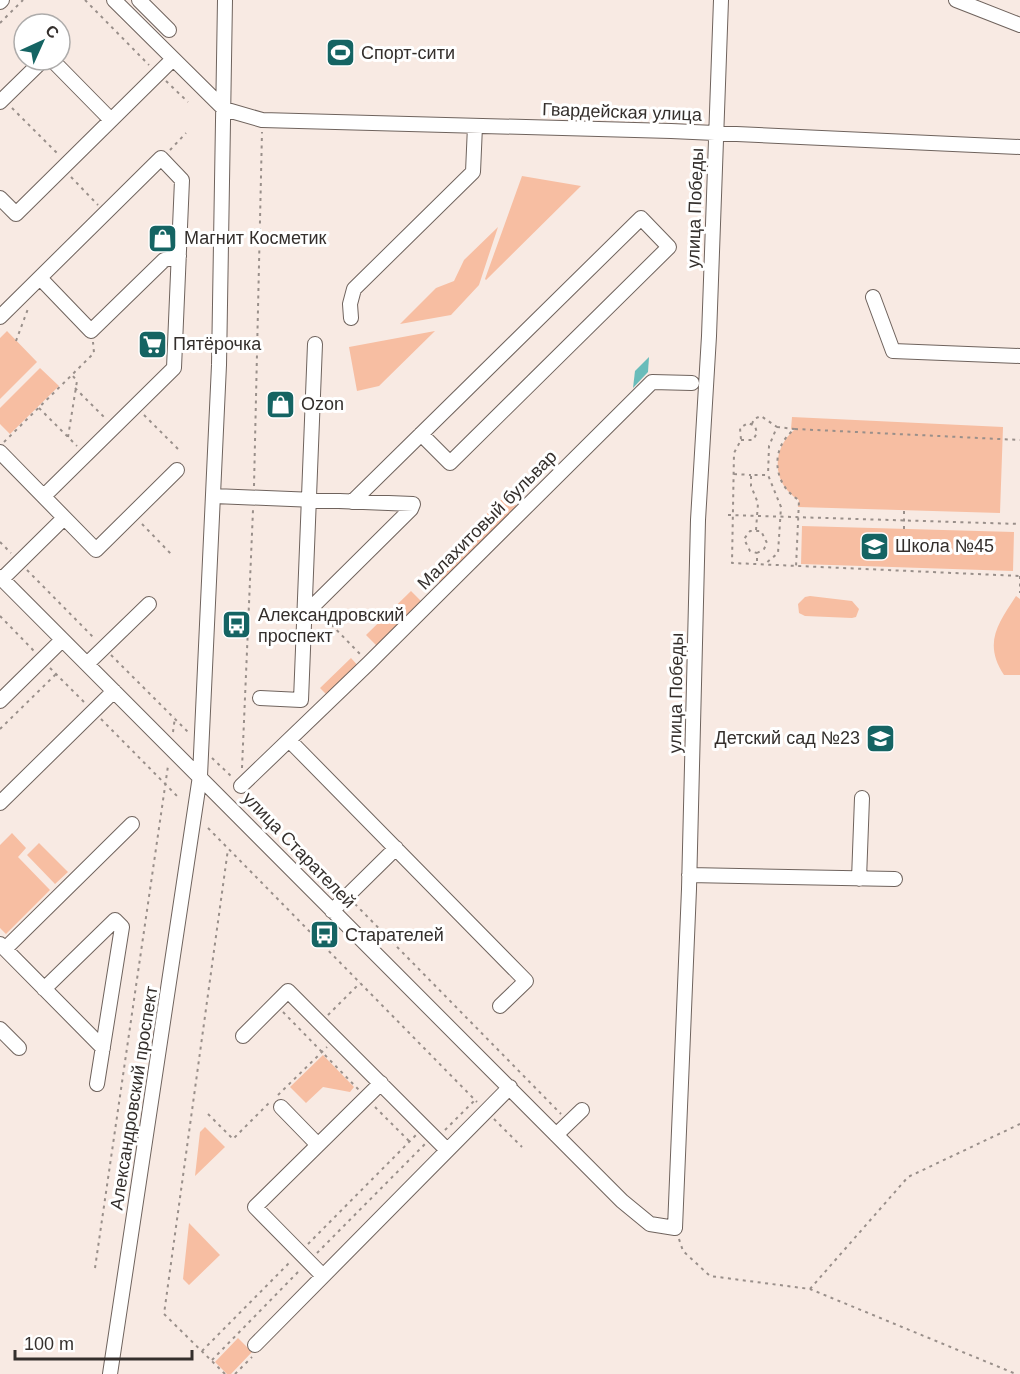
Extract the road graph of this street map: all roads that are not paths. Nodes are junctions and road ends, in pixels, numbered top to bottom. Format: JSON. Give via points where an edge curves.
{"nodes":[{"id":1,"x":114,"y":0,"type":"edge"},
{"id":2,"x":139,"y":0,"type":"edge"},
{"id":3,"x":225,"y":0,"type":"edge"},
{"id":4,"x":721,"y":0,"type":"edge"},
{"id":5,"x":956,"y":0,"type":"edge"},
{"id":6,"x":1020,"y":25,"type":"edge"},
{"id":7,"x":169,"y":30,"type":"dead end"},
{"id":8,"x":173,"y":59,"type":"junction"},
{"id":9,"x":31,"y":72,"type":"edge"},
{"id":10,"x":64,"y":72,"type":"edge"},
{"id":11,"x":2,"y":100,"type":"edge"},
{"id":12,"x":224,"y":109,"type":"junction"},
{"id":13,"x":111,"y":120,"type":"junction"},
{"id":14,"x":475,"y":126,"type":"junction"},
{"id":15,"x":716,"y":133,"type":"junction"},
{"id":16,"x":1020,"y":147,"type":"edge"},
{"id":17,"x":2,"y":204,"type":"edge"},
{"id":18,"x":179,"y":256,"type":"junction"},
{"id":19,"x":40,"y":278,"type":"junction"},
{"id":20,"x":873,"y":297,"type":"dead end"},
{"id":21,"x":0,"y":317,"type":"edge"},
{"id":22,"x":351,"y":318,"type":"dead end"},
{"id":23,"x":315,"y":344,"type":"dead end"},
{"id":24,"x":1020,"y":356,"type":"edge"},
{"id":25,"x":692,"y":383,"type":"dead end"},
{"id":26,"x":421,"y":434,"type":"junction"},
{"id":27,"x":0,"y":452,"type":"edge"},
{"id":28,"x":177,"y":470,"type":"dead end"},
{"id":29,"x":44,"y":496,"type":"junction"},
{"id":30,"x":214,"y":496,"type":"junction"},
{"id":31,"x":309,"y":500,"type":"junction"},
{"id":32,"x":352,"y":502,"type":"junction"},
{"id":33,"x":64,"y":518,"type":"junction"},
{"id":34,"x":1,"y":578,"type":"edge"},
{"id":35,"x":149,"y":604,"type":"dead end"},
{"id":36,"x":309,"y":610,"type":"junction"},
{"id":37,"x":62,"y":640,"type":"junction"},
{"id":38,"x":87,"y":664,"type":"junction"},
{"id":39,"x":114,"y":692,"type":"junction"},
{"id":40,"x":260,"y":698,"type":"dead end"},
{"id":41,"x":0,"y":701,"type":"edge"},
{"id":42,"x":290,"y":741,"type":"junction"},
{"id":43,"x":200,"y":776,"type":"junction"},
{"id":44,"x":241,"y":786,"type":"road end"},
{"id":45,"x":862,"y":798,"type":"dead end"},
{"id":46,"x":0,"y":803,"type":"edge"},
{"id":47,"x":132,"y":824,"type":"dead end"},
{"id":48,"x":396,"y":848,"type":"junction"},
{"id":49,"x":689,"y":875,"type":"junction"},
{"id":50,"x":859,"y":879,"type":"junction"},
{"id":51,"x":896,"y":879,"type":"dead end"},
{"id":52,"x":332,"y":911,"type":"junction"},
{"id":53,"x":2,"y":947,"type":"edge"},
{"id":54,"x":44,"y":989,"type":"junction"},
{"id":55,"x":500,"y":1006,"type":"dead end"},
{"id":56,"x":0,"y":1029,"type":"edge"},
{"id":57,"x":243,"y":1036,"type":"dead end"},
{"id":58,"x":19,"y":1048,"type":"dead end"},
{"id":59,"x":103,"y":1048,"type":"junction"},
{"id":60,"x":381,"y":1083,"type":"junction"},
{"id":61,"x":97,"y":1084,"type":"dead end"},
{"id":62,"x":510,"y":1087,"type":"junction"},
{"id":63,"x":280,"y":1107,"type":"dead end"},
{"id":64,"x":582,"y":1110,"type":"dead end"},
{"id":65,"x":556,"y":1135,"type":"junction"},
{"id":66,"x":318,"y":1145,"type":"junction"},
{"id":67,"x":447,"y":1150,"type":"junction"},
{"id":68,"x":650,"y":1224,"type":"joint"},
{"id":69,"x":323,"y":1276,"type":"junction"},
{"id":70,"x":255,"y":1345,"type":"dead end"},
{"id":71,"x":110,"y":1374,"type":"edge"}],
"edges":[{"from":1,"to":8,"type":"street"},
{"from":2,"to":7,"type":"street"},
{"from":3,"to":12,"type":"street","name":"Александровский проспект"},
{"from":4,"to":15,"type":"street","name":"улица Победы"},
{"from":5,"to":6,"type":"street"},
{"from":8,"to":12,"type":"street"},
{"from":8,"to":13,"type":"street"},
{"from":9,"to":11,"type":"street"},
{"from":10,"to":13,"type":"street"},
{"from":12,"to":14,"type":"street","name":"Гвардейская улица","via":[[262,120]]},
{"from":12,"to":30,"type":"street","name":"Александровский проспект"},
{"from":13,"to":17,"type":"street","via":[[16,214]]},
{"from":14,"to":15,"type":"street","name":"Гвардейская улица"},
{"from":14,"to":22,"type":"street","via":[[473,172],[354,289]]},
{"from":15,"to":16,"type":"street","name":"Гвардейская улица"},
{"from":15,"to":49,"type":"street","name":"улица Победы","via":[[698,520]]},
{"from":18,"to":19,"type":"street","via":[[164,260],[91,331]]},
{"from":18,"to":19,"type":"street","via":[[182,180],[161,159]]},
{"from":18,"to":29,"type":"street","via":[[174,368]]},
{"from":19,"to":21,"type":"street"},
{"from":20,"to":24,"type":"street","via":[[893,351]]},
{"from":23,"to":31,"type":"street"},
{"from":25,"to":42,"type":"street","name":"Малахитовый бульвар","via":[[652,382]]},
{"from":26,"to":26,"type":"street","via":[[450,463],[669,247],[641,218]]},
{"from":26,"to":32,"type":"street"},
{"from":27,"to":29,"type":"street"},
{"from":28,"to":33,"type":"street","via":[[96,550]]},
{"from":29,"to":33,"type":"street"},
{"from":30,"to":31,"type":"street"},
{"from":30,"to":43,"type":"street","name":"Александровский проспект"},
{"from":31,"to":32,"type":"street"},
{"from":31,"to":36,"type":"street"},
{"from":32,"to":36,"type":"street","via":[[413,504]]},
{"from":33,"to":34,"type":"street"},
{"from":34,"to":37,"type":"street","name":"улица Старателей"},
{"from":35,"to":38,"type":"street"},
{"from":36,"to":40,"type":"street","via":[[301,700]]},
{"from":37,"to":38,"type":"street","name":"улица Старателей"},
{"from":37,"to":41,"type":"street"},
{"from":38,"to":39,"type":"street","name":"улица Старателей"},
{"from":39,"to":43,"type":"street","name":"улица Старателей"},
{"from":39,"to":46,"type":"street"},
{"from":42,"to":44,"type":"street","name":"Малахитовый бульвар"},
{"from":42,"to":48,"type":"street"},
{"from":43,"to":52,"type":"street","name":"улица Старателей"},
{"from":43,"to":71,"type":"street","name":"Александровский проспект"},
{"from":45,"to":50,"type":"street"},
{"from":47,"to":53,"type":"street"},
{"from":48,"to":52,"type":"street"},
{"from":48,"to":55,"type":"street","via":[[526,981]]},
{"from":49,"to":50,"type":"street"},
{"from":49,"to":68,"type":"street","name":"улица Победы","via":[[675,1228]]},
{"from":50,"to":51,"type":"street"},
{"from":52,"to":62,"type":"street","name":"улица Старателей"},
{"from":53,"to":54,"type":"street"},
{"from":54,"to":59,"type":"street"},
{"from":54,"to":59,"type":"street","via":[[115,920],[122,927]]},
{"from":56,"to":58,"type":"street"},
{"from":57,"to":60,"type":"street","via":[[288,991]]},
{"from":59,"to":61,"type":"street"},
{"from":60,"to":66,"type":"street"},
{"from":60,"to":67,"type":"street"},
{"from":62,"to":65,"type":"street","name":"улица Старателей"},
{"from":62,"to":67,"type":"street"},
{"from":63,"to":66,"type":"street"},
{"from":64,"to":65,"type":"street"},
{"from":65,"to":68,"type":"street","name":"улица Старателей"},
{"from":66,"to":69,"type":"street","via":[[255,1207]]},
{"from":67,"to":69,"type":"street"},
{"from":69,"to":70,"type":"street"}]}
